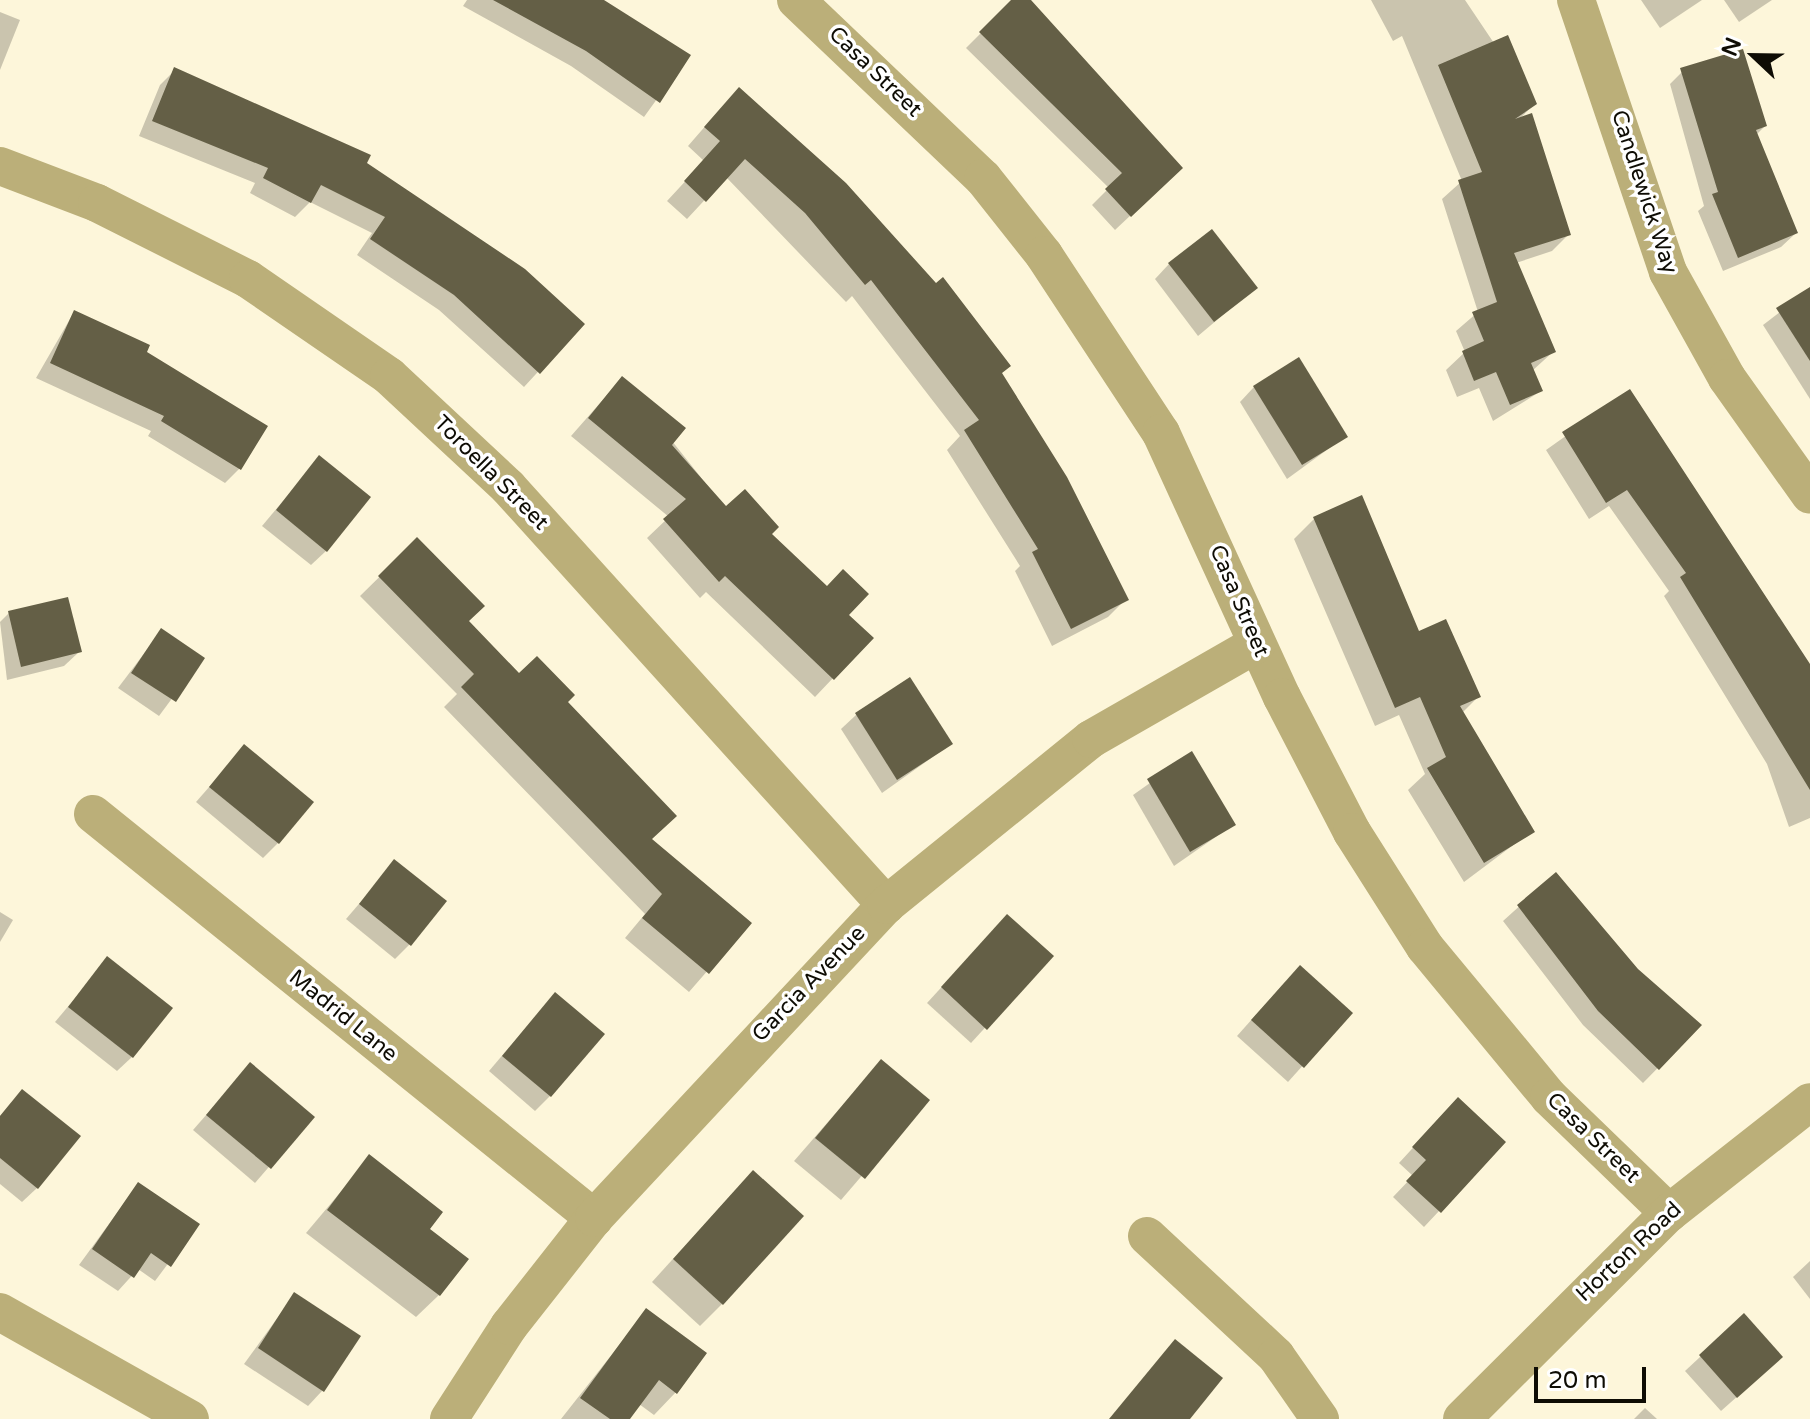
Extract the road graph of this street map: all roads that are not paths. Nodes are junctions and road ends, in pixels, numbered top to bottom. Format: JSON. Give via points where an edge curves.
{"nodes":[{"id":1,"x":796,"y":0,"type":"edge"},
{"id":2,"x":1576,"y":0,"type":"edge"},
{"id":3,"x":0,"y":166,"type":"edge"},
{"id":4,"x":1810,"y":495,"type":"edge"},
{"id":5,"x":1257,"y":644,"type":"junction"},
{"id":6,"x":93,"y":814,"type":"dead end"},
{"id":7,"x":886,"y":905,"type":"junction"},
{"id":8,"x":1810,"y":1102,"type":"edge"},
{"id":9,"x":1669,"y":1213,"type":"junction"},
{"id":10,"x":594,"y":1218,"type":"junction"},
{"id":11,"x":1147,"y":1236,"type":"dead end"},
{"id":12,"x":0,"y":1312,"type":"edge"},
{"id":13,"x":190,"y":1419,"type":"edge"},
{"id":14,"x":449,"y":1419,"type":"edge"},
{"id":15,"x":1320,"y":1419,"type":"edge"},
{"id":16,"x":1462,"y":1419,"type":"edge"}],
"edges":[{"from":1,"to":5,"type":"street","name":"Casa Street","via":[[983,178],[1044,255],[1161,433]]},
{"from":2,"to":4,"type":"street","name":"Candlewick Way","via":[[1668,272],[1727,378]]},
{"from":3,"to":7,"type":"street","name":"Toroella Street","via":[[97,203],[248,279],[389,376],[508,487]]},
{"from":5,"to":7,"type":"street","name":"Garcia Avenue","via":[[1091,739]]},
{"from":5,"to":9,"type":"street","name":"Casa Street","via":[[1352,832],[1425,947],[1549,1097]]},
{"from":6,"to":10,"type":"street","name":"Madrid Lane"},
{"from":7,"to":10,"type":"street","name":"Garcia Avenue"},
{"from":8,"to":9,"type":"street","name":"Horton Road"},
{"from":9,"to":16,"type":"street","name":"Horton Road"},
{"from":10,"to":14,"type":"street","name":"Garcia Avenue","via":[[509,1326]]},
{"from":11,"to":15,"type":"street","via":[[1276,1356]]},
{"from":12,"to":13,"type":"street"}]}
